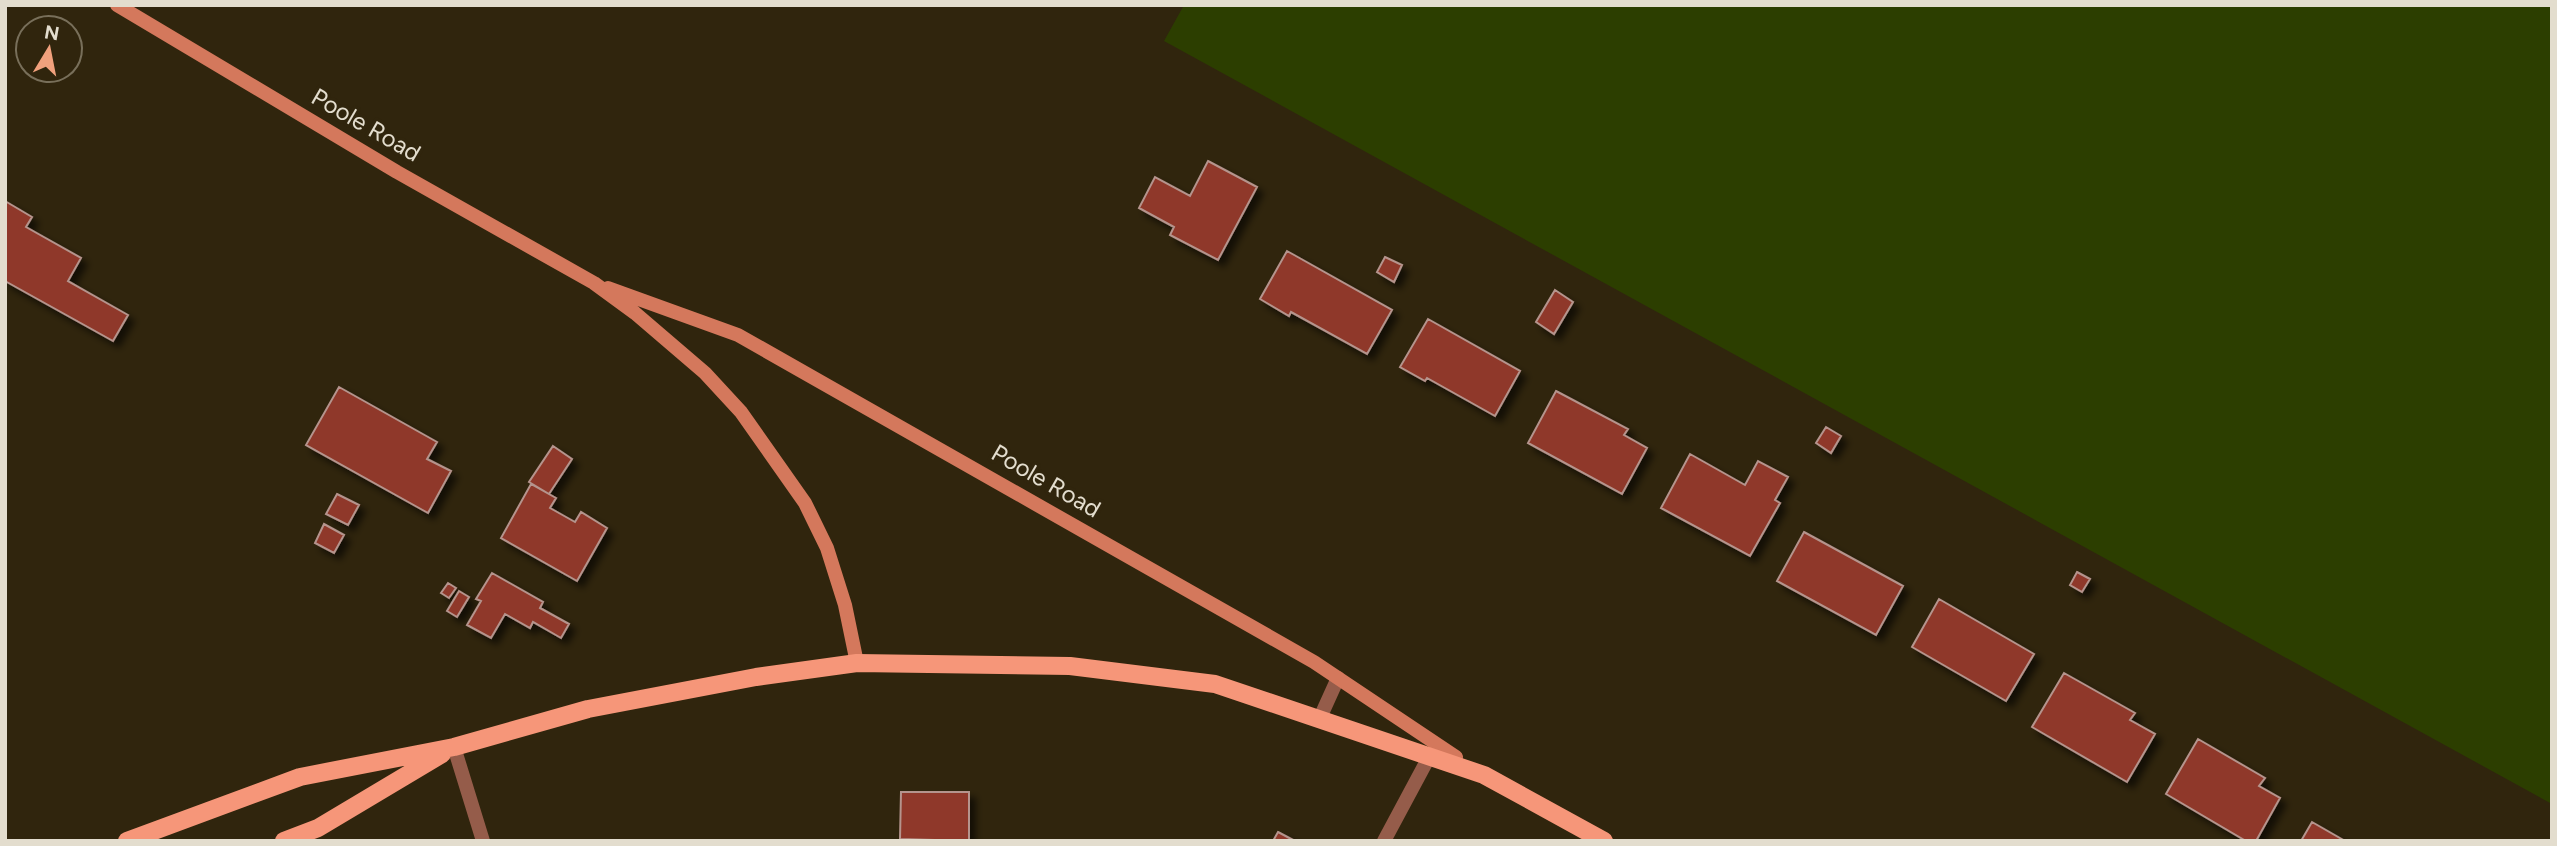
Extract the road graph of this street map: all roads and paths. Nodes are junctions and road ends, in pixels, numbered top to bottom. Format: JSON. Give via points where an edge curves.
{"nodes":[{"id":1,"x":117,"y":5,"type":"edge"},
{"id":2,"x":594,"y":283,"type":"junction"},
{"id":3,"x":857,"y":663,"type":"junction"},
{"id":4,"x":1338,"y":678,"type":"junction"},
{"id":5,"x":1319,"y":720,"type":"junction"},
{"id":6,"x":454,"y":747,"type":"junction"},
{"id":7,"x":1429,"y":757,"type":"junction"},
{"id":8,"x":1455,"y":761,"type":"junction"},
{"id":9,"x":127,"y":841,"type":"edge"},
{"id":10,"x":284,"y":841,"type":"edge"},
{"id":11,"x":483,"y":841,"type":"edge"},
{"id":12,"x":1384,"y":841,"type":"edge"},
{"id":13,"x":1604,"y":841,"type":"edge"}],
"edges":[{"from":1,"to":2,"type":"main road","name":"Poole Road"},
{"from":2,"to":3,"type":"main road","name":"Poole Road","via":[[705,373],[775,457],[806,503],[827,548]]},
{"from":2,"to":4,"type":"main road","name":"Poole Road","via":[[738,335]]},
{"from":3,"to":5,"type":"main road","via":[[1083,668],[1215,684]]},
{"from":3,"to":6,"type":"main road","via":[[587,709]]},
{"from":4,"to":5,"type":"street"},
{"from":4,"to":8,"type":"main road","name":"Poole Road"},
{"from":5,"to":7,"type":"main road"},
{"from":6,"to":9,"type":"main road","via":[[300,777]]},
{"from":6,"to":10,"type":"main road","via":[[318,828]]},
{"from":6,"to":11,"type":"street"},
{"from":7,"to":8,"type":"main road"},
{"from":7,"to":12,"type":"street"},
{"from":8,"to":13,"type":"main road"}]}
